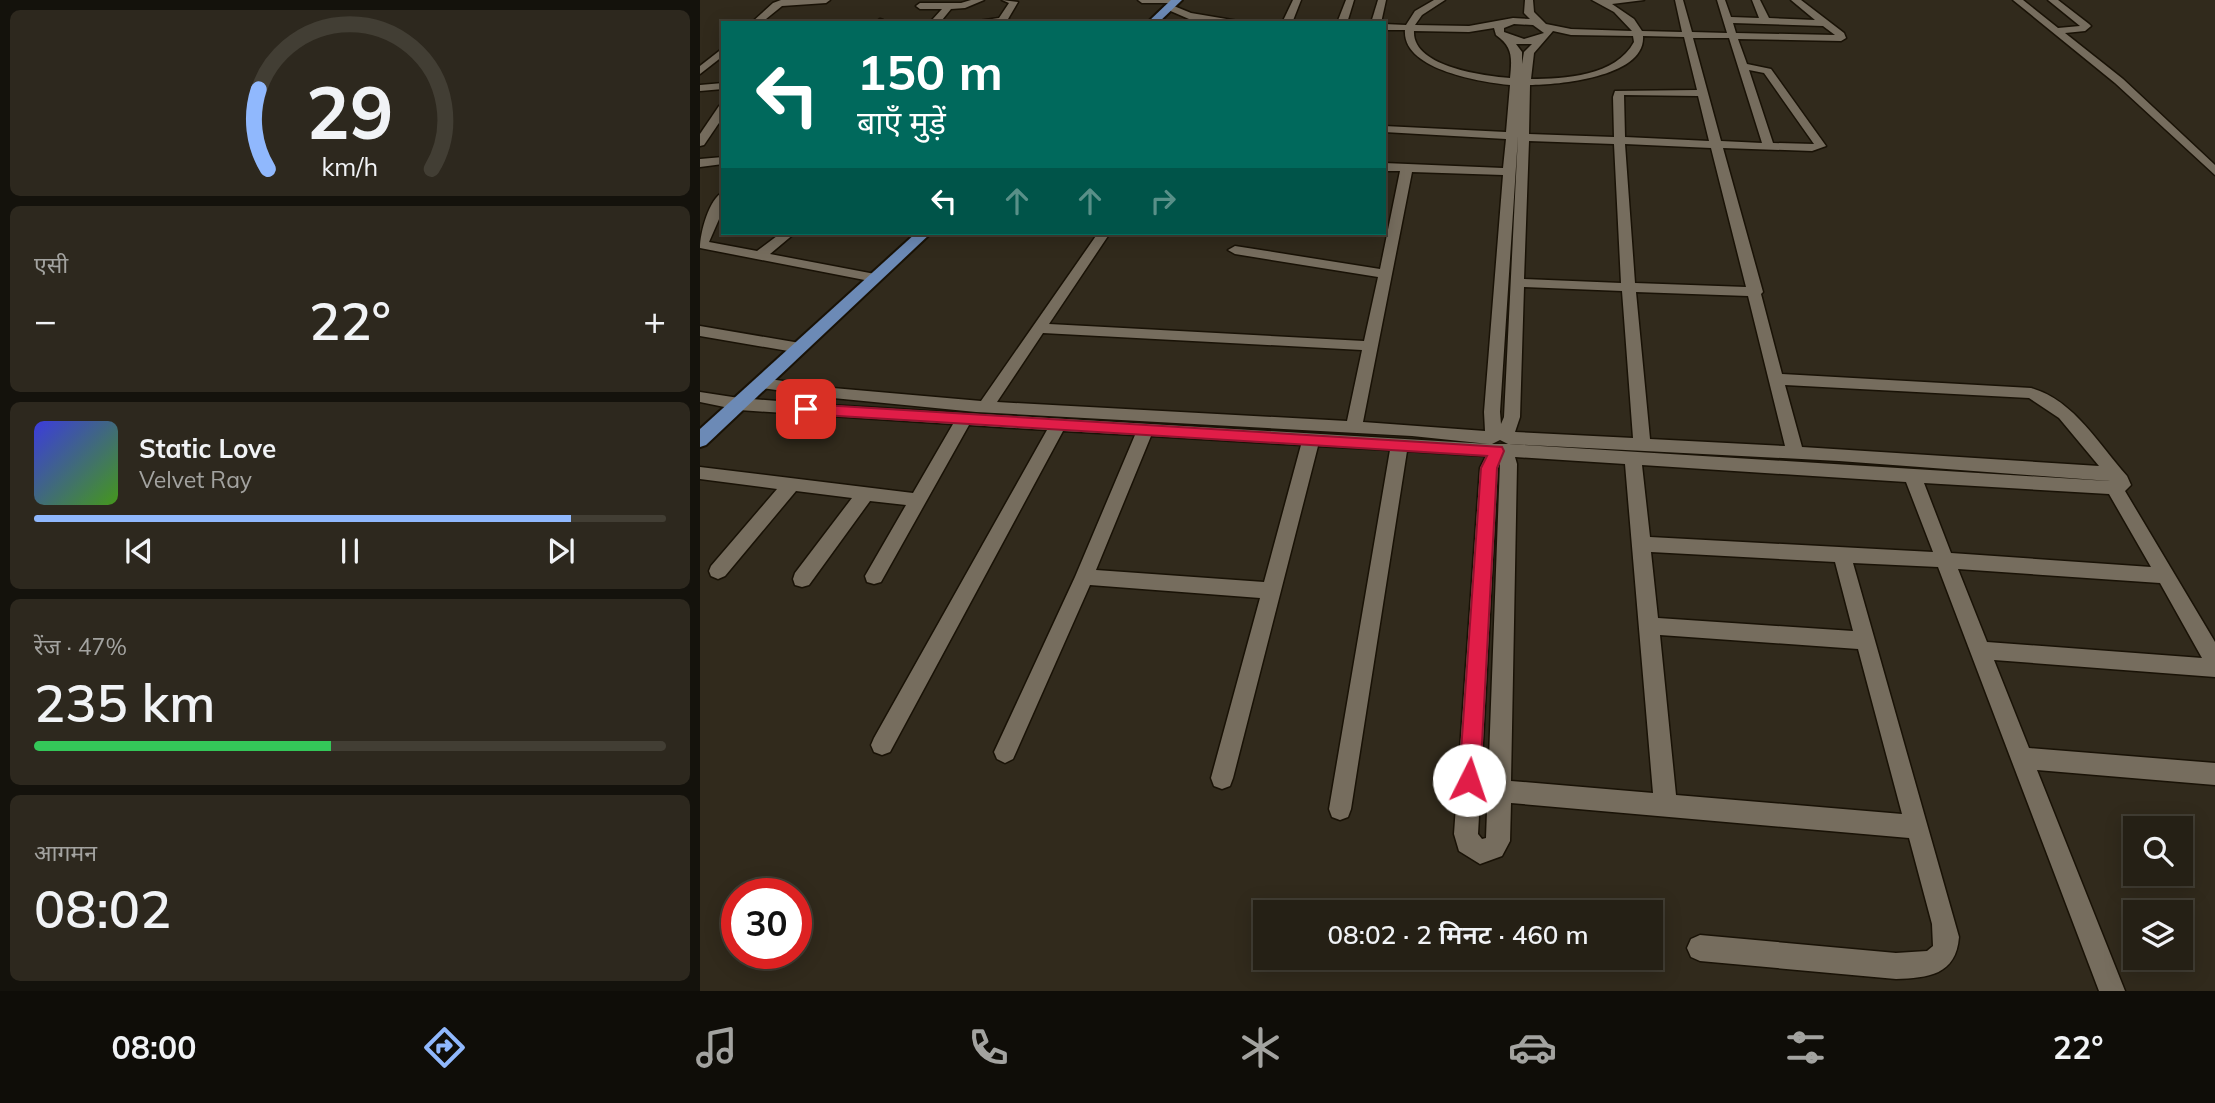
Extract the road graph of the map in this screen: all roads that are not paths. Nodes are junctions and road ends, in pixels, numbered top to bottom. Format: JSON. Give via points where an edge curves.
{"nodes":[{"id":1,"x":826,"y":0,"type":"edge"},
{"id":2,"x":980,"y":0,"type":"edge"},
{"id":3,"x":1024,"y":0,"type":"edge"},
{"id":4,"x":1142,"y":0,"type":"edge"},
{"id":5,"x":1297,"y":0,"type":"edge"},
{"id":6,"x":1350,"y":0,"type":"edge"},
{"id":7,"x":1382,"y":0,"type":"edge"},
{"id":8,"x":1441,"y":0,"type":"edge"},
{"id":9,"x":1521,"y":0,"type":"edge"},
{"id":10,"x":1529,"y":0,"type":"edge"},
{"id":11,"x":1640,"y":0,"type":"edge"},
{"id":12,"x":1679,"y":0,"type":"edge"},
{"id":13,"x":1721,"y":0,"type":"edge"},
{"id":14,"x":1756,"y":0,"type":"edge"},
{"id":15,"x":1796,"y":0,"type":"edge"},
{"id":16,"x":2017,"y":0,"type":"edge"},
{"id":17,"x":2052,"y":0,"type":"edge"},
{"id":18,"x":785,"y":1,"type":"edge"},
{"id":19,"x":1009,"y":1,"type":"edge"},
{"id":20,"x":1599,"y":1,"type":"edge"},
{"id":21,"x":1174,"y":3,"type":"edge"},
{"id":22,"x":920,"y":6,"type":"dead end"},
{"id":23,"x":948,"y":7,"type":"junction"},
{"id":24,"x":1191,"y":20,"type":"edge"},
{"id":25,"x":1727,"y":20,"type":"junction"},
{"id":26,"x":758,"y":21,"type":"edge"},
{"id":27,"x":938,"y":21,"type":"edge"},
{"id":28,"x":1008,"y":21,"type":"edge"},
{"id":29,"x":1154,"y":21,"type":"edge"},
{"id":30,"x":1288,"y":21,"type":"edge"},
{"id":31,"x":1343,"y":21,"type":"edge"},
{"id":32,"x":1377,"y":21,"type":"edge"},
{"id":33,"x":1765,"y":21,"type":"junction"},
{"id":34,"x":1505,"y":23,"type":"junction"},
{"id":35,"x":1825,"y":23,"type":"junction"},
{"id":36,"x":1386,"y":27,"type":"edge"},
{"id":37,"x":1409,"y":27,"type":"junction"},
{"id":38,"x":1469,"y":29,"type":"junction"},
{"id":39,"x":1545,"y":30,"type":"junction"},
{"id":40,"x":2057,"y":31,"type":"junction"},
{"id":41,"x":1639,"y":34,"type":"junction"},
{"id":42,"x":1688,"y":35,"type":"junction"},
{"id":43,"x":1504,"y":37,"type":"junction"},
{"id":44,"x":1732,"y":37,"type":"junction"},
{"id":45,"x":721,"y":53,"type":"edge"},
{"id":46,"x":1744,"y":66,"type":"junction"},
{"id":47,"x":700,"y":71,"type":"edge"},
{"id":48,"x":1521,"y":83,"type":"junction"},
{"id":49,"x":721,"y":86,"type":"edge"},
{"id":50,"x":700,"y":88,"type":"edge"},
{"id":51,"x":1703,"y":93,"type":"junction"},
{"id":52,"x":720,"y":113,"type":"edge"},
{"id":53,"x":700,"y":119,"type":"edge"},
{"id":54,"x":1386,"y":129,"type":"edge"},
{"id":55,"x":1518,"y":137,"type":"junction"},
{"id":56,"x":1621,"y":141,"type":"junction"},
{"id":57,"x":700,"y":142,"type":"edge"},
{"id":58,"x":1716,"y":144,"type":"junction"},
{"id":59,"x":1769,"y":146,"type":"junction"},
{"id":60,"x":721,"y":160,"type":"edge"},
{"id":61,"x":700,"y":163,"type":"edge"},
{"id":62,"x":1386,"y":167,"type":"edge"},
{"id":63,"x":1407,"y":168,"type":"junction"},
{"id":64,"x":2215,"y":171,"type":"edge"},
{"id":65,"x":1509,"y":172,"type":"junction"},
{"id":66,"x":721,"y":201,"type":"edge"},
{"id":67,"x":1392,"y":208,"type":"edge"},
{"id":68,"x":786,"y":235,"type":"edge"},
{"id":69,"x":922,"y":235,"type":"edge"},
{"id":70,"x":1103,"y":235,"type":"edge"},
{"id":71,"x":701,"y":244,"type":"edge"},
{"id":72,"x":1235,"y":250,"type":"dead end"},
{"id":73,"x":760,"y":255,"type":"junction"},
{"id":74,"x":1386,"y":274,"type":"junction"},
{"id":75,"x":876,"y":278,"type":"junction"},
{"id":76,"x":1518,"y":283,"type":"junction"},
{"id":77,"x":1628,"y":287,"type":"junction"},
{"id":78,"x":1756,"y":292,"type":"junction"},
{"id":79,"x":1039,"y":328,"type":"junction"},
{"id":80,"x":700,"y":331,"type":"edge"},
{"id":81,"x":1371,"y":346,"type":"junction"},
{"id":82,"x":800,"y":348,"type":"junction"},
{"id":83,"x":1777,"y":379,"type":"junction"},
{"id":84,"x":762,"y":383,"type":"junction"},
{"id":85,"x":700,"y":397,"type":"edge"},
{"id":86,"x":739,"y":404,"type":"junction"},
{"id":87,"x":985,"y":407,"type":"junction"},
{"id":88,"x":965,"y":418,"type":"junction"},
{"id":89,"x":1059,"y":423,"type":"junction"},
{"id":90,"x":1354,"y":427,"type":"junction"},
{"id":91,"x":1146,"y":429,"type":"junction"},
{"id":92,"x":1311,"y":439,"type":"junction"},
{"id":93,"x":700,"y":440,"type":"edge"},
{"id":94,"x":1500,"y":444,"type":"junction"},
{"id":95,"x":1399,"y":446,"type":"junction"},
{"id":96,"x":1638,"y":452,"type":"junction"},
{"id":97,"x":1795,"y":453,"type":"junction"},
{"id":98,"x":700,"y":473,"type":"edge"},
{"id":99,"x":1912,"y":475,"type":"junction"},
{"id":100,"x":2115,"y":482,"type":"junction"},
{"id":101,"x":792,"y":484,"type":"junction"},
{"id":102,"x":865,"y":494,"type":"junction"},
{"id":103,"x":918,"y":500,"type":"junction"},
{"id":104,"x":1641,"y":544,"type":"junction"},
{"id":105,"x":1842,"y":555,"type":"junction"},
{"id":106,"x":1944,"y":560,"type":"junction"},
{"id":107,"x":718,"y":571,"type":"dead end"},
{"id":108,"x":874,"y":576,"type":"dead end"},
{"id":109,"x":2166,"y":576,"type":"junction"},
{"id":110,"x":1084,"y":577,"type":"junction"},
{"id":111,"x":802,"y":579,"type":"dead end"},
{"id":112,"x":1272,"y":591,"type":"junction"},
{"id":113,"x":1649,"y":626,"type":"junction"},
{"id":114,"x":1865,"y":640,"type":"junction"},
{"id":115,"x":1979,"y":650,"type":"junction"},
{"id":116,"x":2215,"y":661,"type":"edge"},
{"id":117,"x":2215,"y":668,"type":"edge"},
{"id":118,"x":882,"y":745,"type":"dead end"},
{"id":119,"x":1005,"y":752,"type":"dead end"},
{"id":120,"x":2021,"y":758,"type":"junction"},
{"id":121,"x":2215,"y":774,"type":"edge"},
{"id":122,"x":1222,"y":778,"type":"dead end"},
{"id":123,"x":1499,"y":792,"type":"junction"},
{"id":124,"x":1665,"y":806,"type":"junction"},
{"id":125,"x":1340,"y":809,"type":"dead end"},
{"id":126,"x":1915,"y":827,"type":"junction"},
{"id":127,"x":1700,"y":948,"type":"dead end"},
{"id":128,"x":2112,"y":991,"type":"edge"}],
"edges":[{"from":1,"to":18,"type":"street"},
{"from":2,"to":23,"type":"street"},
{"from":3,"to":19,"type":"street"},
{"from":4,"to":21,"type":"street"},
{"from":5,"to":30,"type":"street"},
{"from":6,"to":31,"type":"street"},
{"from":7,"to":32,"type":"street"},
{"from":8,"to":37,"type":"street","via":[[1417,14]]},
{"from":9,"to":34,"type":"street","via":[[1520,12]]},
{"from":10,"to":39,"type":"street","via":[[1529,13]]},
{"from":11,"to":20,"type":"street"},
{"from":12,"to":42,"type":"street"},
{"from":13,"to":25,"type":"street"},
{"from":14,"to":33,"type":"street"},
{"from":15,"to":35,"type":"street"},
{"from":16,"to":40,"type":"street"},
{"from":17,"to":40,"type":"street","via":[[2086,26]]},
{"from":18,"to":26,"type":"street"},
{"from":19,"to":28,"type":"street","via":[[1013,4]]},
{"from":20,"to":41,"type":"street","via":[[1627,16]]},
{"from":21,"to":24,"type":"street"},
{"from":21,"to":29,"type":"main road"},
{"from":22,"to":23,"type":"street"},
{"from":23,"to":27,"type":"street"},
{"from":25,"to":33,"type":"street"},
{"from":25,"to":44,"type":"street"},
{"from":33,"to":35,"type":"street"},
{"from":34,"to":38,"type":"street"},
{"from":34,"to":39,"type":"street","via":[[1528,21]]},
{"from":34,"to":43,"type":"street","via":[[1498,30]]},
{"from":35,"to":44,"type":"street","via":[[1841,38]]},
{"from":36,"to":37,"type":"street"},
{"from":37,"to":38,"type":"street"},
{"from":37,"to":48,"type":"street","via":[[1413,45],[1432,62],[1466,75]]},
{"from":38,"to":43,"type":"street"},
{"from":39,"to":41,"type":"street"},
{"from":39,"to":43,"type":"street","via":[[1523,41]]},
{"from":39,"to":48,"type":"street","via":[[1529,52]]},
{"from":40,"to":64,"type":"street","via":[[2119,81]]},
{"from":41,"to":42,"type":"street"},
{"from":41,"to":48,"type":"street","via":[[1635,50],[1609,69],[1579,78]]},
{"from":42,"to":44,"type":"street"},
{"from":42,"to":51,"type":"street"},
{"from":43,"to":48,"type":"street","via":[[1517,52]]},
{"from":44,"to":46,"type":"street"},
{"from":45,"to":47,"type":"street"},
{"from":46,"to":59,"type":"street"},
{"from":46,"to":59,"type":"street","via":[[1767,71],[1821,144],[1812,148]]},
{"from":48,"to":55,"type":"street"},
{"from":49,"to":50,"type":"street"},
{"from":51,"to":56,"type":"street","via":[[1619,93]]},
{"from":51,"to":58,"type":"street"},
{"from":52,"to":53,"type":"street"},
{"from":52,"to":57,"type":"street"},
{"from":54,"to":55,"type":"street"},
{"from":55,"to":56,"type":"street"},
{"from":55,"to":65,"type":"street"},
{"from":55,"to":76,"type":"street"},
{"from":56,"to":58,"type":"street"},
{"from":56,"to":77,"type":"street"},
{"from":58,"to":59,"type":"street"},
{"from":58,"to":78,"type":"street"},
{"from":60,"to":61,"type":"street"},
{"from":62,"to":63,"type":"street"},
{"from":63,"to":65,"type":"street"},
{"from":63,"to":67,"type":"street"},
{"from":65,"to":94,"type":"street","via":[[1492,412]]},
{"from":66,"to":71,"type":"street"},
{"from":67,"to":74,"type":"street"},
{"from":68,"to":73,"type":"street"},
{"from":69,"to":75,"type":"main road"},
{"from":70,"to":79,"type":"street"},
{"from":71,"to":73,"type":"street"},
{"from":72,"to":74,"type":"street"},
{"from":73,"to":75,"type":"street"},
{"from":74,"to":81,"type":"street"},
{"from":75,"to":82,"type":"main road"},
{"from":76,"to":77,"type":"street"},
{"from":76,"to":94,"type":"street","via":[[1512,417]]},
{"from":77,"to":78,"type":"street"},
{"from":77,"to":96,"type":"street"},
{"from":78,"to":83,"type":"street"},
{"from":79,"to":81,"type":"street"},
{"from":79,"to":87,"type":"street"},
{"from":80,"to":82,"type":"street"},
{"from":81,"to":90,"type":"street"},
{"from":82,"to":84,"type":"main road"},
{"from":83,"to":97,"type":"street"},
{"from":83,"to":100,"type":"street","via":[[2031,393],[2060,411],[2109,466]]},
{"from":84,"to":86,"type":"main road"},
{"from":84,"to":87,"type":"street","via":[[841,396]]},
{"from":85,"to":86,"type":"street"},
{"from":86,"to":88,"type":"street"},
{"from":86,"to":93,"type":"main road"},
{"from":87,"to":90,"type":"street"},
{"from":88,"to":89,"type":"street"},
{"from":88,"to":103,"type":"street"},
{"from":89,"to":91,"type":"street"},
{"from":89,"to":118,"type":"street"},
{"from":90,"to":94,"type":"street"},
{"from":91,"to":92,"type":"street"},
{"from":91,"to":110,"type":"street"},
{"from":92,"to":95,"type":"street"},
{"from":92,"to":112,"type":"street"},
{"from":94,"to":95,"type":"street"},
{"from":94,"to":96,"type":"street"},
{"from":94,"to":123,"type":"street","via":[[1509,464]]},
{"from":94,"to":123,"type":"street","via":[[1489,468],[1466,834],[1467,843],[1480,852],[1494,848],[1498,841]]},
{"from":95,"to":125,"type":"street"},
{"from":96,"to":97,"type":"street"},
{"from":96,"to":99,"type":"street"},
{"from":96,"to":104,"type":"street"},
{"from":97,"to":100,"type":"street"},
{"from":98,"to":101,"type":"street"},
{"from":99,"to":100,"type":"street"},
{"from":99,"to":106,"type":"street"},
{"from":100,"to":109,"type":"street"},
{"from":101,"to":102,"type":"street"},
{"from":101,"to":107,"type":"street"},
{"from":102,"to":103,"type":"street"},
{"from":102,"to":111,"type":"street"},
{"from":103,"to":108,"type":"street"},
{"from":104,"to":105,"type":"street"},
{"from":104,"to":113,"type":"street"},
{"from":105,"to":106,"type":"street"},
{"from":105,"to":114,"type":"street"},
{"from":106,"to":109,"type":"street"},
{"from":106,"to":115,"type":"street"},
{"from":109,"to":116,"type":"street"},
{"from":110,"to":112,"type":"street"},
{"from":110,"to":119,"type":"street"},
{"from":112,"to":122,"type":"street"},
{"from":113,"to":114,"type":"street"},
{"from":113,"to":124,"type":"street"},
{"from":114,"to":126,"type":"street"},
{"from":115,"to":117,"type":"street"},
{"from":115,"to":120,"type":"street"},
{"from":120,"to":121,"type":"street"},
{"from":120,"to":128,"type":"street"},
{"from":123,"to":124,"type":"street"},
{"from":124,"to":126,"type":"street"},
{"from":126,"to":127,"type":"street","via":[[1947,940],[1944,954],[1935,962],[1896,965]]}]}
